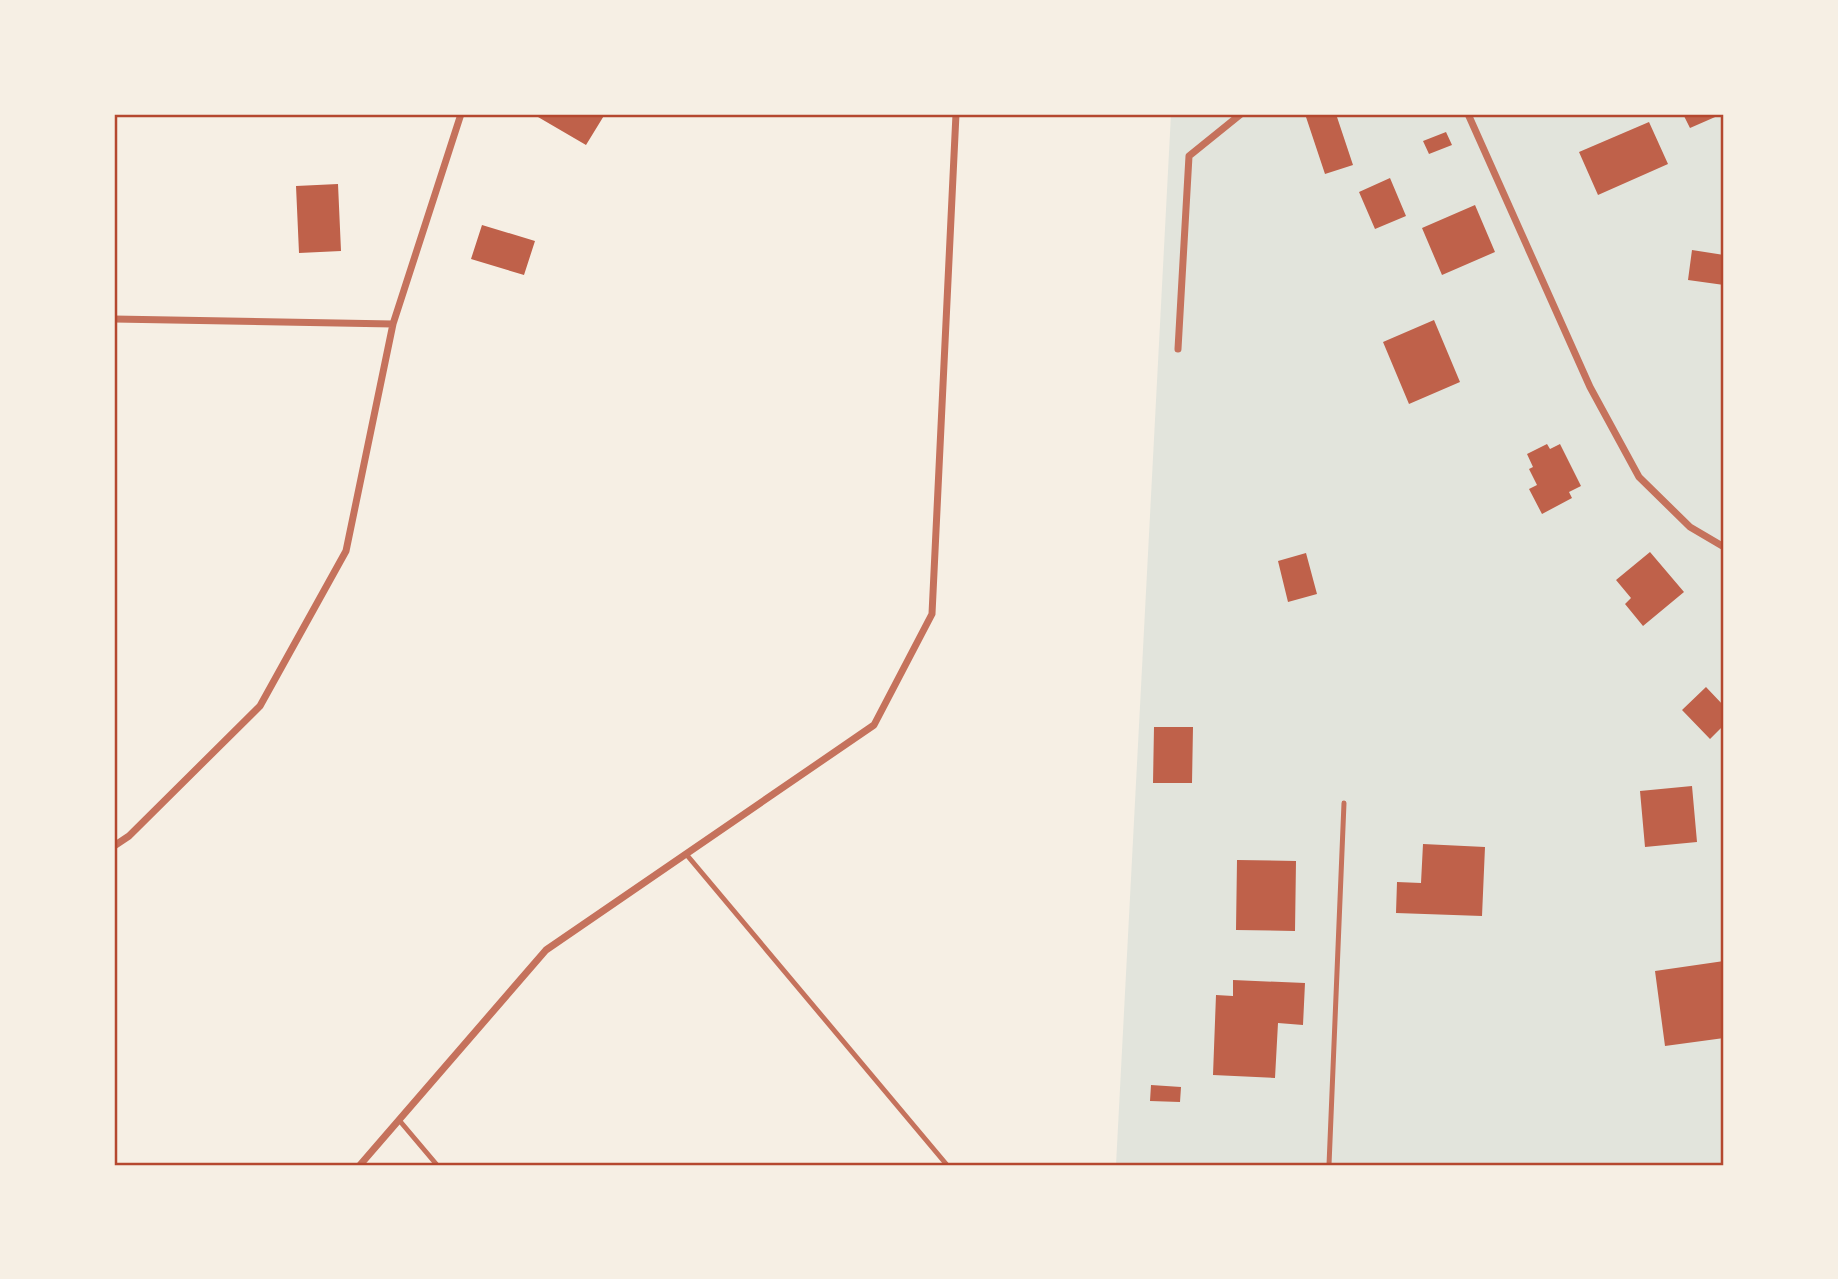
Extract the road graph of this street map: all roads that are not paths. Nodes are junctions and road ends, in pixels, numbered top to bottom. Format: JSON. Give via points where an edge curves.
{"nodes":[{"id":1,"x":461,"y":114,"type":"edge"},
{"id":2,"x":956,"y":114,"type":"edge"},
{"id":3,"x":1241,"y":114,"type":"edge"},
{"id":4,"x":1468,"y":114,"type":"edge"},
{"id":5,"x":114,"y":320,"type":"edge"},
{"id":6,"x":393,"y":324,"type":"junction"},
{"id":7,"x":1178,"y":349,"type":"dead end"},
{"id":8,"x":1724,"y":547,"type":"edge"},
{"id":9,"x":1343,"y":803,"type":"dead end"},
{"id":10,"x":114,"y":846,"type":"edge"},
{"id":11,"x":686,"y":854,"type":"junction"},
{"id":12,"x":399,"y":1120,"type":"junction"},
{"id":13,"x":360,"y":1165,"type":"edge"},
{"id":14,"x":438,"y":1165,"type":"edge"},
{"id":15,"x":947,"y":1165,"type":"edge"},
{"id":16,"x":1329,"y":1165,"type":"edge"}],
"edges":[{"from":1,"to":6,"type":"street"},
{"from":2,"to":11,"type":"street","via":[[932,614],[874,725]]},
{"from":3,"to":7,"type":"street","via":[[1189,156]]},
{"from":4,"to":8,"type":"street","via":[[1590,387],[1639,477],[1690,527]]},
{"from":5,"to":6,"type":"street"},
{"from":6,"to":10,"type":"street","via":[[346,551],[260,706]]},
{"from":9,"to":16,"type":"lane"},
{"from":11,"to":12,"type":"street","via":[[546,950]]},
{"from":11,"to":15,"type":"lane"},
{"from":12,"to":13,"type":"street"},
{"from":12,"to":14,"type":"lane"}]}
